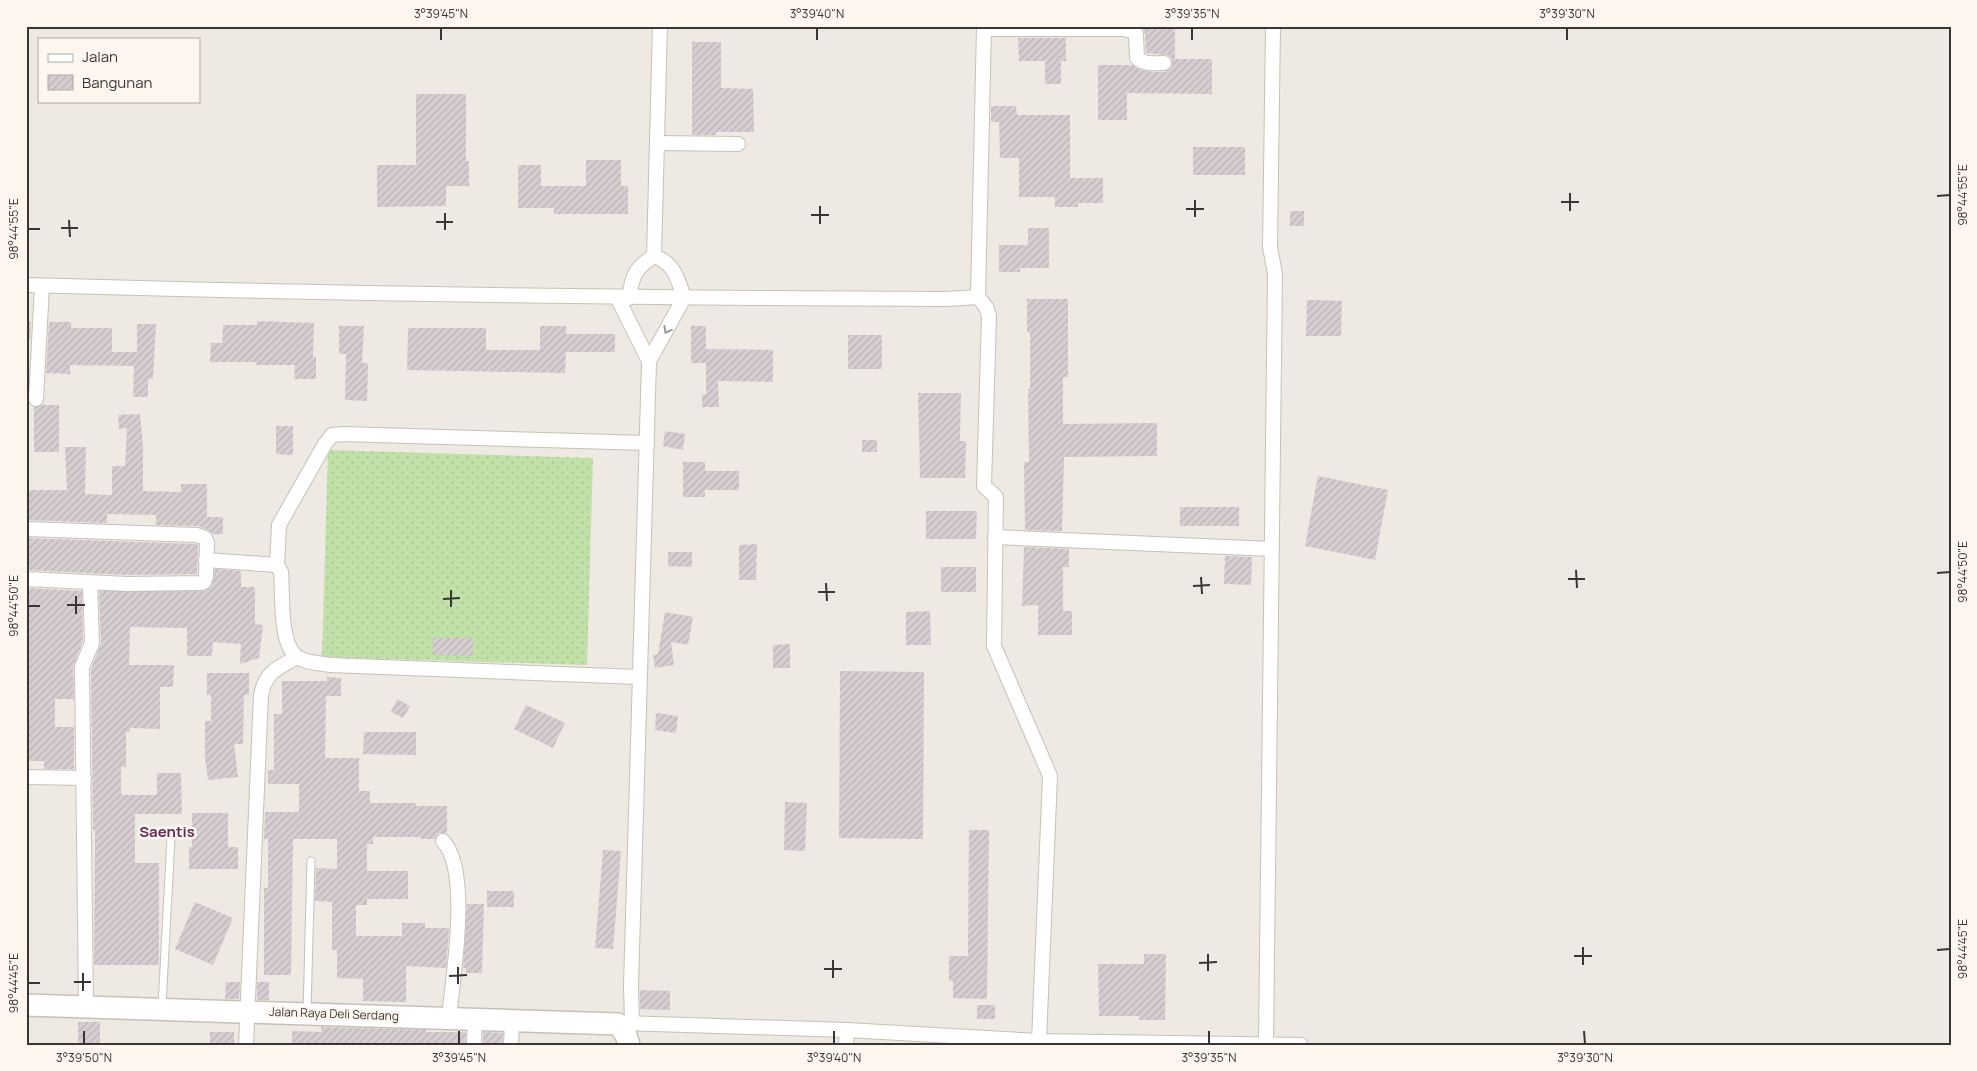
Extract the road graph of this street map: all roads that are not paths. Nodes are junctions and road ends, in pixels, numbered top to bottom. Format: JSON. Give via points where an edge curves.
{"nodes":[{"id":1,"x":660,"y":26,"type":"edge"},
{"id":2,"x":1273,"y":26,"type":"edge"},
{"id":3,"x":984,"y":28,"type":"edge"},
{"id":4,"x":1164,"y":63,"type":"dead end"},
{"id":5,"x":658,"y":143,"type":"junction"},
{"id":6,"x":738,"y":144,"type":"dead end"},
{"id":7,"x":654,"y":256,"type":"junction"},
{"id":8,"x":26,"y":285,"type":"edge"},
{"id":9,"x":42,"y":286,"type":"junction"},
{"id":10,"x":978,"y":297,"type":"junction"},
{"id":11,"x":623,"y":298,"type":"junction"},
{"id":12,"x":684,"y":298,"type":"junction"},
{"id":13,"x":650,"y":361,"type":"junction"},
{"id":14,"x":36,"y":399,"type":"dead end"},
{"id":15,"x":647,"y":443,"type":"junction"},
{"id":16,"x":26,"y":529,"type":"edge"},
{"id":17,"x":995,"y":536,"type":"junction"},
{"id":18,"x":1272,"y":548,"type":"junction"},
{"id":19,"x":206,"y":560,"type":"junction"},
{"id":20,"x":277,"y":565,"type":"junction"},
{"id":21,"x":26,"y":579,"type":"edge"},
{"id":22,"x":90,"y":583,"type":"junction"},
{"id":23,"x":297,"y":657,"type":"junction"},
{"id":24,"x":639,"y":677,"type":"junction"},
{"id":25,"x":26,"y":777,"type":"edge"},
{"id":26,"x":84,"y":778,"type":"junction"},
{"id":27,"x":171,"y":838,"type":"dead end"},
{"id":28,"x":443,"y":841,"type":"dead end"},
{"id":29,"x":311,"y":861,"type":"dead end"},
{"id":30,"x":26,"y":1005,"type":"edge"},
{"id":31,"x":86,"y":1006,"type":"junction"},
{"id":32,"x":162,"y":1009,"type":"junction"},
{"id":33,"x":247,"y":1011,"type":"junction"},
{"id":34,"x":308,"y":1013,"type":"junction"},
{"id":35,"x":448,"y":1017,"type":"junction"},
{"id":36,"x":475,"y":1018,"type":"junction"},
{"id":37,"x":512,"y":1019,"type":"junction"},
{"id":38,"x":625,"y":1023,"type":"junction"},
{"id":39,"x":847,"y":1030,"type":"junction"},
{"id":40,"x":1048,"y":1042,"type":"edge"},
{"id":41,"x":1263,"y":1044,"type":"edge"},
{"id":42,"x":246,"y":1045,"type":"edge"},
{"id":43,"x":474,"y":1045,"type":"edge"},
{"id":44,"x":511,"y":1045,"type":"edge"},
{"id":45,"x":629,"y":1045,"type":"edge"},
{"id":46,"x":846,"y":1045,"type":"edge"},
{"id":47,"x":1301,"y":1045,"type":"edge"}],
"edges":[{"from":1,"to":5,"type":"street"},
{"from":2,"to":18,"type":"street","via":[[1270,247],[1275,274]]},
{"from":3,"to":4,"type":"street","via":[[1124,29],[1135,32],[1140,61]]},
{"from":3,"to":10,"type":"street"},
{"from":5,"to":6,"type":"street"},
{"from":5,"to":7,"type":"street"},
{"from":7,"to":11,"type":"street","via":[[636,270]]},
{"from":7,"to":12,"type":"street","via":[[663,259],[677,276]]},
{"from":8,"to":9,"type":"street"},
{"from":9,"to":11,"type":"street"},
{"from":9,"to":14,"type":"street"},
{"from":10,"to":12,"type":"street"},
{"from":10,"to":17,"type":"street","via":[[989,316],[984,486],[996,497]]},
{"from":11,"to":12,"type":"street"},
{"from":11,"to":13,"type":"street"},
{"from":12,"to":13,"type":"street","one_way":true},
{"from":13,"to":15,"type":"street"},
{"from":15,"to":20,"type":"street","via":[[332,435],[280,525]]},
{"from":15,"to":24,"type":"street"},
{"from":16,"to":19,"type":"street","via":[[197,535],[207,542]]},
{"from":17,"to":18,"type":"street"},
{"from":17,"to":40,"type":"street","via":[[994,646],[1050,776]]},
{"from":18,"to":41,"type":"street"},
{"from":19,"to":20,"type":"street"},
{"from":19,"to":22,"type":"street","via":[[206,579],[201,583]]},
{"from":20,"to":23,"type":"street","via":[[281,572],[284,627],[288,644]]},
{"from":21,"to":22,"type":"street"},
{"from":22,"to":26,"type":"street","via":[[92,643],[82,667]]},
{"from":23,"to":24,"type":"street","via":[[330,665]]},
{"from":23,"to":33,"type":"street","via":[[273,671],[264,681],[261,695]]},
{"from":24,"to":38,"type":"street","via":[[632,966]]},
{"from":25,"to":26,"type":"street"},
{"from":26,"to":31,"type":"street"},
{"from":27,"to":32,"type":"lane"},
{"from":28,"to":35,"type":"street","via":[[453,856],[457,887],[457,945]]},
{"from":29,"to":34,"type":"lane"},
{"from":30,"to":31,"type":"main road","name":"Jalan Raya Deli Serdang"},
{"from":31,"to":32,"type":"main road","name":"Jalan Raya Deli Serdang"},
{"from":32,"to":33,"type":"main road","name":"Jalan Raya Deli Serdang"},
{"from":33,"to":34,"type":"main road","name":"Jalan Raya Deli Serdang"},
{"from":33,"to":42,"type":"street"},
{"from":34,"to":35,"type":"main road","name":"Jalan Raya Deli Serdang"},
{"from":35,"to":36,"type":"main road","name":"Jalan Raya Deli Serdang"},
{"from":36,"to":37,"type":"main road","name":"Jalan Raya Deli Serdang"},
{"from":36,"to":43,"type":"street"},
{"from":37,"to":38,"type":"main road","name":"Jalan Raya Deli Serdang"},
{"from":37,"to":44,"type":"street"},
{"from":38,"to":39,"type":"street"},
{"from":38,"to":45,"type":"main road"},
{"from":39,"to":40,"type":"street"},
{"from":39,"to":46,"type":"street"},
{"from":40,"to":41,"type":"street"},
{"from":41,"to":47,"type":"street"}]}
